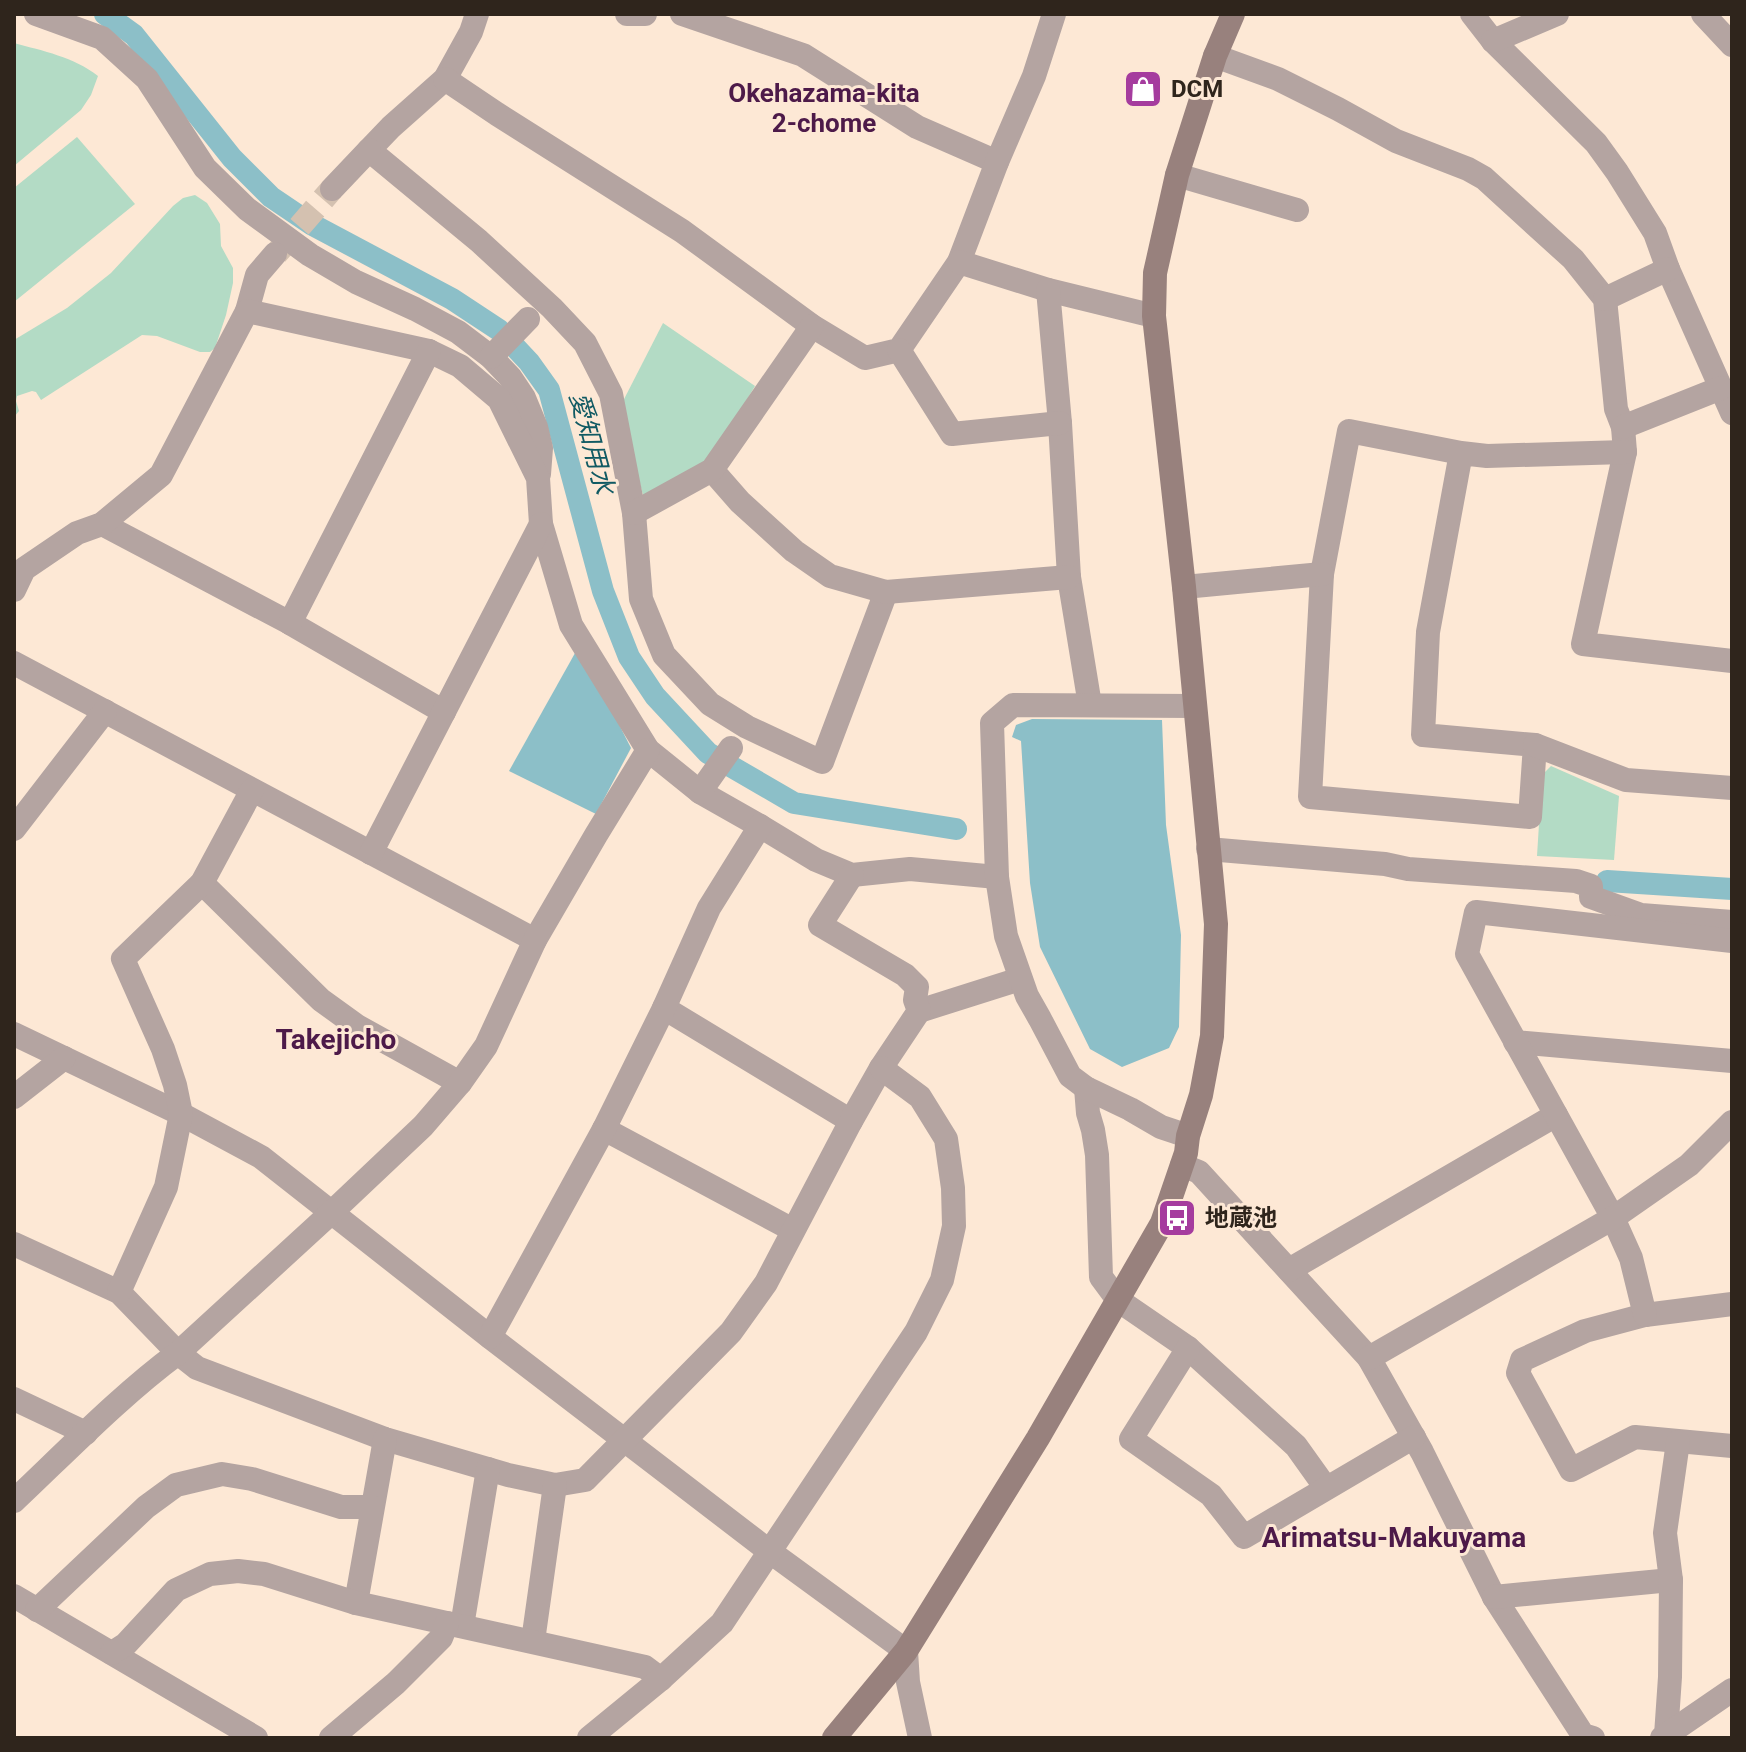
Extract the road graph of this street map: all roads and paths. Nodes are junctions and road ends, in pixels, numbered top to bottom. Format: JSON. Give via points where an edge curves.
{"nodes":[{"id":1,"x":36,"y":14,"type":"edge"},
{"id":2,"x":477,"y":14,"type":"edge"},
{"id":3,"x":627,"y":14,"type":"edge"},
{"id":4,"x":645,"y":14,"type":"edge"},
{"id":5,"x":682,"y":14,"type":"edge"},
{"id":6,"x":1054,"y":14,"type":"edge"},
{"id":7,"x":1233,"y":14,"type":"edge"},
{"id":8,"x":1472,"y":14,"type":"edge"},
{"id":9,"x":1557,"y":14,"type":"edge"},
{"id":10,"x":1703,"y":14,"type":"edge"},
{"id":11,"x":1493,"y":41,"type":"junction"},
{"id":12,"x":1732,"y":45,"type":"edge"},
{"id":13,"x":1215,"y":56,"type":"junction"},
{"id":14,"x":445,"y":79,"type":"junction"},
{"id":15,"x":369,"y":150,"type":"junction"},
{"id":16,"x":997,"y":162,"type":"junction"},
{"id":17,"x":1177,"y":175,"type":"junction"},
{"id":18,"x":332,"y":189,"type":"tunnel mouth"},
{"id":19,"x":1297,"y":210,"type":"dead end"},
{"id":20,"x":275,"y":254,"type":"tunnel mouth"},
{"id":21,"x":959,"y":262,"type":"junction"},
{"id":22,"x":1668,"y":269,"type":"junction"},
{"id":23,"x":1048,"y":290,"type":"junction"},
{"id":24,"x":1605,"y":299,"type":"junction"},
{"id":25,"x":247,"y":311,"type":"junction"},
{"id":26,"x":1154,"y":316,"type":"junction"},
{"id":27,"x":528,"y":319,"type":"dead end"},
{"id":28,"x":812,"y":326,"type":"junction"},
{"id":29,"x":899,"y":350,"type":"junction"},
{"id":30,"x":429,"y":351,"type":"junction"},
{"id":31,"x":495,"y":353,"type":"junction"},
{"id":32,"x":1721,"y":388,"type":"junction"},
{"id":33,"x":1732,"y":413,"type":"edge"},
{"id":34,"x":1060,"y":423,"type":"junction"},
{"id":35,"x":1623,"y":427,"type":"junction"},
{"id":36,"x":1625,"y":452,"type":"junction"},
{"id":37,"x":1461,"y":453,"type":"junction"},
{"id":38,"x":712,"y":470,"type":"junction"},
{"id":39,"x":538,"y":478,"type":"junction"},
{"id":40,"x":634,"y":513,"type":"junction"},
{"id":41,"x":102,"y":524,"type":"junction"},
{"id":42,"x":541,"y":524,"type":"junction"},
{"id":43,"x":1322,"y":574,"type":"junction"},
{"id":44,"x":1069,"y":577,"type":"junction"},
{"id":45,"x":1184,"y":587,"type":"junction"},
{"id":46,"x":14,"y":590,"type":"edge"},
{"id":47,"x":886,"y":592,"type":"junction"},
{"id":48,"x":290,"y":623,"type":"junction"},
{"id":49,"x":1732,"y":661,"type":"edge"},
{"id":50,"x":14,"y":663,"type":"edge"},
{"id":51,"x":1090,"y":705,"type":"junction"},
{"id":52,"x":1195,"y":706,"type":"junction"},
{"id":53,"x":105,"y":711,"type":"junction"},
{"id":54,"x":444,"y":712,"type":"junction"},
{"id":55,"x":1535,"y":745,"type":"junction"},
{"id":56,"x":731,"y":748,"type":"dead end"},
{"id":57,"x":648,"y":750,"type":"junction"},
{"id":58,"x":1732,"y":788,"type":"edge"},
{"id":59,"x":252,"y":790,"type":"junction"},
{"id":60,"x":700,"y":792,"type":"junction"},
{"id":61,"x":760,"y":826,"type":"junction"},
{"id":62,"x":14,"y":829,"type":"edge"},
{"id":63,"x":1208,"y":849,"type":"junction"},
{"id":64,"x":371,"y":853,"type":"junction"},
{"id":65,"x":852,"y":875,"type":"junction"},
{"id":66,"x":997,"y":877,"type":"junction"},
{"id":67,"x":202,"y":883,"type":"junction"},
{"id":68,"x":1732,"y":922,"type":"edge"},
{"id":69,"x":535,"y":940,"type":"junction"},
{"id":70,"x":1732,"y":941,"type":"edge"},
{"id":71,"x":1020,"y":979,"type":"junction"},
{"id":72,"x":664,"y":1008,"type":"junction"},
{"id":73,"x":919,"y":1011,"type":"junction"},
{"id":74,"x":14,"y":1034,"type":"edge"},
{"id":75,"x":1515,"y":1042,"type":"junction"},
{"id":76,"x":64,"y":1058,"type":"junction"},
{"id":77,"x":1732,"y":1061,"type":"edge"},
{"id":78,"x":881,"y":1068,"type":"junction"},
{"id":79,"x":460,"y":1083,"type":"junction"},
{"id":80,"x":1086,"y":1088,"type":"junction"},
{"id":81,"x":14,"y":1097,"type":"edge"},
{"id":82,"x":181,"y":1114,"type":"junction"},
{"id":83,"x":1556,"y":1115,"type":"junction"},
{"id":84,"x":851,"y":1121,"type":"junction"},
{"id":85,"x":1732,"y":1122,"type":"edge"},
{"id":86,"x":604,"y":1129,"type":"junction"},
{"id":87,"x":1188,"y":1136,"type":"junction"},
{"id":88,"x":1182,"y":1165,"type":"junction"},
{"id":89,"x":332,"y":1212,"type":"junction"},
{"id":90,"x":1613,"y":1218,"type":"junction"},
{"id":91,"x":793,"y":1230,"type":"junction"},
{"id":92,"x":14,"y":1244,"type":"edge"},
{"id":93,"x":1289,"y":1270,"type":"junction"},
{"id":94,"x":119,"y":1292,"type":"junction"},
{"id":95,"x":1118,"y":1300,"type":"junction"},
{"id":96,"x":1732,"y":1304,"type":"edge"},
{"id":97,"x":1645,"y":1315,"type":"junction"},
{"id":98,"x":490,"y":1337,"type":"junction"},
{"id":99,"x":1188,"y":1348,"type":"junction"},
{"id":100,"x":178,"y":1353,"type":"junction"},
{"id":101,"x":1369,"y":1358,"type":"junction"},
{"id":102,"x":14,"y":1399,"type":"edge"},
{"id":103,"x":86,"y":1433,"type":"junction"},
{"id":104,"x":1414,"y":1437,"type":"junction"},
{"id":105,"x":385,"y":1439,"type":"junction"},
{"id":106,"x":626,"y":1440,"type":"junction"},
{"id":107,"x":1678,"y":1442,"type":"junction"},
{"id":108,"x":1732,"y":1446,"type":"edge"},
{"id":109,"x":488,"y":1469,"type":"junction"},
{"id":110,"x":555,"y":1485,"type":"junction"},
{"id":111,"x":1326,"y":1488,"type":"junction"},
{"id":112,"x":14,"y":1501,"type":"edge"},
{"id":113,"x":372,"y":1507,"type":"junction"},
{"id":114,"x":769,"y":1551,"type":"junction"},
{"id":115,"x":1671,"y":1580,"type":"junction"},
{"id":116,"x":14,"y":1596,"type":"edge"},
{"id":117,"x":1494,"y":1597,"type":"junction"},
{"id":118,"x":356,"y":1603,"type":"junction"},
{"id":119,"x":37,"y":1610,"type":"junction"},
{"id":120,"x":454,"y":1624,"type":"junction"},
{"id":121,"x":533,"y":1641,"type":"junction"},
{"id":122,"x":906,"y":1651,"type":"junction"},
{"id":123,"x":112,"y":1653,"type":"junction"},
{"id":124,"x":661,"y":1679,"type":"junction"},
{"id":125,"x":1732,"y":1690,"type":"edge"},
{"id":126,"x":1664,"y":1736,"type":"edge"},
{"id":127,"x":256,"y":1738,"type":"edge"},
{"id":128,"x":331,"y":1738,"type":"edge"},
{"id":129,"x":589,"y":1738,"type":"edge"},
{"id":130,"x":834,"y":1738,"type":"edge"},
{"id":131,"x":920,"y":1738,"type":"edge"},
{"id":132,"x":1593,"y":1738,"type":"edge"}],
"edges":[{"from":1,"to":31,"type":"street","via":[[102,38],[147,79],[205,168],[247,209],[356,282]]},
{"from":2,"to":14,"type":"street"},
{"from":3,"to":4,"type":"street"},
{"from":5,"to":16,"type":"street","via":[[803,55],[917,127]]},
{"from":6,"to":16,"type":"street"},
{"from":7,"to":13,"type":"street"},
{"from":8,"to":11,"type":"street"},
{"from":9,"to":11,"type":"street"},
{"from":10,"to":12,"type":"street"},
{"from":11,"to":22,"type":"street","via":[[1596,143],[1655,233]]},
{"from":13,"to":17,"type":"street"},
{"from":13,"to":24,"type":"street","via":[[1278,79],[1396,141],[1484,178],[1573,259]]},
{"from":14,"to":15,"type":"street"},
{"from":14,"to":28,"type":"street","via":[[682,231]]},
{"from":15,"to":18,"type":"street"},
{"from":15,"to":40,"type":"street","via":[[479,241],[585,343],[611,394]]},
{"from":16,"to":21,"type":"street"},
{"from":17,"to":19,"type":"street"},
{"from":17,"to":26,"type":"street","via":[[1155,273]]},
{"from":20,"to":25,"type":"street","via":[[257,275]]},
{"from":21,"to":23,"type":"street"},
{"from":21,"to":29,"type":"street"},
{"from":22,"to":24,"type":"street"},
{"from":22,"to":32,"type":"street"},
{"from":23,"to":26,"type":"street"},
{"from":23,"to":34,"type":"street"},
{"from":24,"to":35,"type":"street","via":[[1616,409]]},
{"from":25,"to":30,"type":"street"},
{"from":25,"to":41,"type":"street","via":[[161,475]]},
{"from":26,"to":45,"type":"street"},
{"from":27,"to":31,"type":"street"},
{"from":28,"to":29,"type":"street","via":[[865,358]]},
{"from":28,"to":38,"type":"street"},
{"from":29,"to":34,"type":"street","via":[[952,434]]},
{"from":30,"to":39,"type":"street","via":[[460,366],[499,399]]},
{"from":30,"to":48,"type":"street"},
{"from":31,"to":39,"type":"street","via":[[536,427],[541,448]]},
{"from":32,"to":33,"type":"street"},
{"from":32,"to":35,"type":"street"},
{"from":34,"to":44,"type":"street"},
{"from":35,"to":36,"type":"street"},
{"from":36,"to":37,"type":"street"},
{"from":36,"to":49,"type":"street","via":[[1583,644]]},
{"from":37,"to":43,"type":"street","via":[[1349,431]]},
{"from":37,"to":55,"type":"street","via":[[1428,632],[1423,735]]},
{"from":38,"to":40,"type":"street"},
{"from":38,"to":47,"type":"street","via":[[806,560],[830,576]]},
{"from":39,"to":42,"type":"street"},
{"from":40,"to":47,"type":"street","via":[[641,599],[664,655],[710,704],[822,762]]},
{"from":41,"to":46,"type":"street","via":[[77,533],[24,569]]},
{"from":41,"to":48,"type":"street"},
{"from":42,"to":54,"type":"street"},
{"from":42,"to":57,"type":"street","via":[[571,625]]},
{"from":43,"to":45,"type":"street"},
{"from":43,"to":55,"type":"street","via":[[1310,797],[1530,817]]},
{"from":44,"to":47,"type":"street"},
{"from":44,"to":51,"type":"street"},
{"from":45,"to":52,"type":"street"},
{"from":48,"to":54,"type":"street"},
{"from":50,"to":53,"type":"street"},
{"from":51,"to":52,"type":"street"},
{"from":51,"to":66,"type":"street","via":[[1013,705],[992,723]]},
{"from":52,"to":63,"type":"street"},
{"from":53,"to":59,"type":"street"},
{"from":53,"to":62,"type":"street"},
{"from":54,"to":64,"type":"street"},
{"from":55,"to":58,"type":"street","via":[[1626,780]]},
{"from":56,"to":60,"type":"street"},
{"from":57,"to":60,"type":"street"},
{"from":57,"to":69,"type":"street"},
{"from":59,"to":64,"type":"street"},
{"from":59,"to":67,"type":"street"},
{"from":60,"to":61,"type":"street"},
{"from":61,"to":65,"type":"street"},
{"from":61,"to":72,"type":"street","via":[[709,908]]},
{"from":63,"to":68,"type":"street","via":[[1576,881],[1591,886],[1591,897],[1641,915]]},
{"from":63,"to":87,"type":"street","via":[[1216,924],[1212,1036]]},
{"from":64,"to":69,"type":"street"},
{"from":65,"to":66,"type":"street","via":[[910,869]]},
{"from":65,"to":73,"type":"street","via":[[820,925],[905,975],[917,987]]},
{"from":66,"to":71,"type":"street","via":[[1006,936]]},
{"from":67,"to":79,"type":"street","via":[[321,1000]]},
{"from":67,"to":82,"type":"street","via":[[123,959],[163,1049]]},
{"from":69,"to":79,"type":"street","via":[[486,1046]]},
{"from":70,"to":75,"type":"street","via":[[1476,912],[1467,954]]},
{"from":71,"to":73,"type":"street"},
{"from":71,"to":80,"type":"street","via":[[1070,1076]]},
{"from":72,"to":84,"type":"street"},
{"from":72,"to":86,"type":"street"},
{"from":73,"to":78,"type":"street"},
{"from":74,"to":76,"type":"street"},
{"from":75,"to":77,"type":"street"},
{"from":75,"to":83,"type":"street"},
{"from":76,"to":81,"type":"street"},
{"from":76,"to":82,"type":"street"},
{"from":78,"to":84,"type":"street"},
{"from":78,"to":114,"type":"street","via":[[920,1097],[946,1139],[954,1226],[942,1280],[916,1332]]},
{"from":79,"to":89,"type":"street","via":[[423,1126]]},
{"from":80,"to":87,"type":"street"},
{"from":80,"to":95,"type":"street","via":[[1097,1155],[1101,1277]]},
{"from":82,"to":89,"type":"street","via":[[261,1157]]},
{"from":82,"to":94,"type":"street","via":[[166,1187]]},
{"from":83,"to":90,"type":"street"},
{"from":83,"to":93,"type":"street"},
{"from":84,"to":91,"type":"street"},
{"from":85,"to":90,"type":"street","via":[[1689,1165]]},
{"from":86,"to":91,"type":"street"},
{"from":86,"to":98,"type":"street"},
{"from":87,"to":88,"type":"street"},
{"from":88,"to":93,"type":"street","via":[[1199,1172]]},
{"from":88,"to":95,"type":"street","via":[[1162,1223]]},
{"from":89,"to":98,"type":"street"},
{"from":89,"to":100,"type":"street"},
{"from":90,"to":97,"type":"street","via":[[1631,1258]]},
{"from":90,"to":101,"type":"street"},
{"from":91,"to":106,"type":"street","via":[[766,1283],[731,1332]]},
{"from":92,"to":94,"type":"street"},
{"from":93,"to":101,"type":"street"},
{"from":94,"to":100,"type":"street"},
{"from":95,"to":99,"type":"street"},
{"from":95,"to":122,"type":"street"},
{"from":96,"to":97,"type":"street"},
{"from":97,"to":107,"type":"street","via":[[1585,1331],[1522,1360],[1518,1373],[1571,1470],[1635,1437]]},
{"from":98,"to":106,"type":"street"},
{"from":99,"to":111,"type":"street","via":[[1296,1446]]},
{"from":99,"to":111,"type":"street","via":[[1131,1439],[1211,1495],[1244,1537]]},
{"from":100,"to":103,"type":"street"},
{"from":100,"to":105,"type":"street","via":[[197,1368]]},
{"from":101,"to":104,"type":"street"},
{"from":102,"to":103,"type":"street"},
{"from":103,"to":112,"type":"street"},
{"from":104,"to":111,"type":"street"},
{"from":104,"to":117,"type":"street"},
{"from":105,"to":109,"type":"street"},
{"from":105,"to":113,"type":"street"},
{"from":106,"to":110,"type":"street","via":[[585,1480]]},
{"from":106,"to":114,"type":"street"},
{"from":107,"to":108,"type":"street"},
{"from":107,"to":115,"type":"street","via":[[1665,1533]]},
{"from":109,"to":110,"type":"street"},
{"from":109,"to":120,"type":"street"},
{"from":110,"to":121,"type":"street"},
{"from":113,"to":118,"type":"street"},
{"from":113,"to":119,"type":"street","via":[[341,1507],[222,1474],[176,1485]]},
{"from":114,"to":122,"type":"street"},
{"from":114,"to":124,"type":"street","via":[[722,1623]]},
{"from":115,"to":117,"type":"street"},
{"from":115,"to":126,"type":"street"},
{"from":116,"to":119,"type":"street"},
{"from":117,"to":132,"type":"street","via":[[1583,1735]]},
{"from":118,"to":120,"type":"street"},
{"from":118,"to":123,"type":"street","via":[[264,1574],[210,1574],[176,1590]]},
{"from":119,"to":123,"type":"street"},
{"from":120,"to":121,"type":"street"},
{"from":120,"to":128,"type":"street"},
{"from":121,"to":124,"type":"street","via":[[645,1667]]},
{"from":122,"to":130,"type":"street"},
{"from":122,"to":131,"type":"street"},
{"from":123,"to":127,"type":"street"},
{"from":124,"to":129,"type":"street"},
{"from":125,"to":126,"type":"street"}]}
